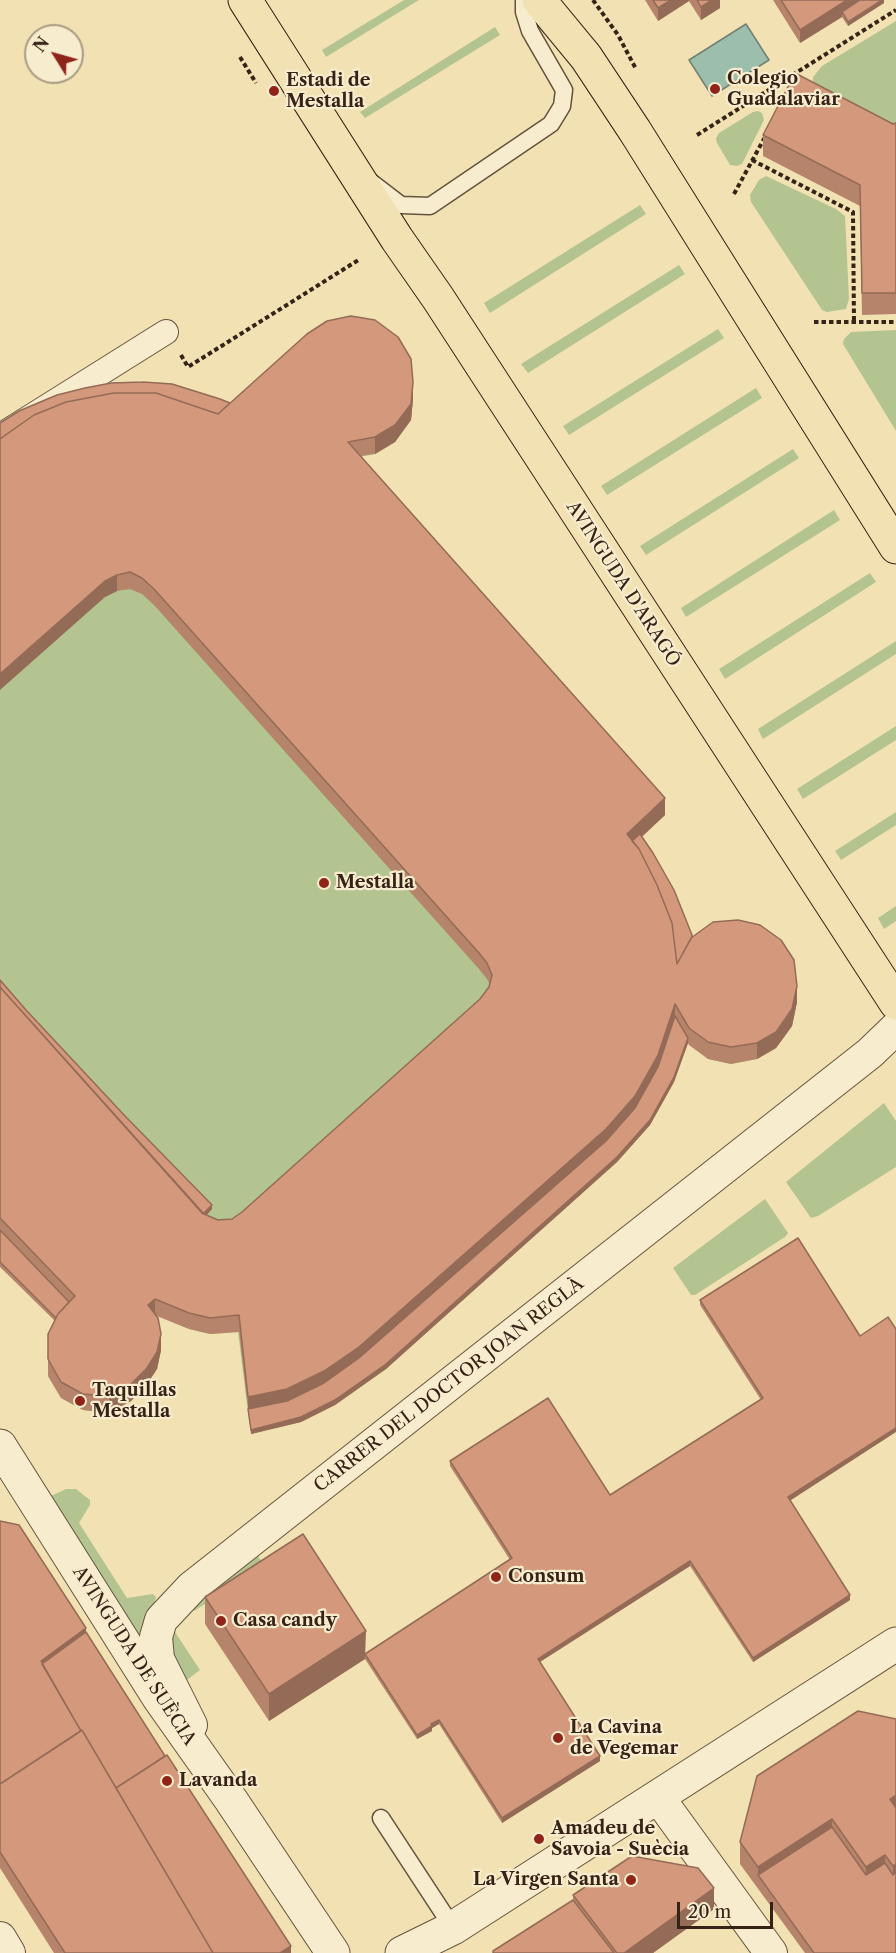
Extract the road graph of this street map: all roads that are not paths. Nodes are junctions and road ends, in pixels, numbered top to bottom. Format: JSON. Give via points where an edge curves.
{"nodes":[{"id":1,"x":245,"y":0,"type":"edge"},
{"id":2,"x":524,"y":0,"type":"edge"},
{"id":3,"x":539,"y":0,"type":"edge"},
{"id":4,"x":349,"y":165,"type":"junction"},
{"id":5,"x":166,"y":332,"type":"road end"},
{"id":6,"x":0,"y":436,"type":"edge"},
{"id":7,"x":896,"y":546,"type":"edge"},
{"id":8,"x":896,"y":1003,"type":"edge"},
{"id":9,"x":896,"y":1029,"type":"edge"},
{"id":10,"x":0,"y":1446,"type":"edge"},
{"id":11,"x":894,"y":1650,"type":"edge"},
{"id":12,"x":658,"y":1797,"type":"junction"},
{"id":13,"x":231,"y":1800,"type":"junction"},
{"id":14,"x":381,"y":1818,"type":"dead end"},
{"id":15,"x":453,"y":1928,"type":"junction"},
{"id":16,"x":0,"y":1938,"type":"edge"},
{"id":17,"x":9,"y":1953,"type":"edge"},
{"id":18,"x":333,"y":1953,"type":"edge"},
{"id":19,"x":402,"y":1953,"type":"edge"},
{"id":20,"x":771,"y":1953,"type":"edge"}],
"edges":[{"from":1,"to":4,"type":"main road","name":"AVINGUDA D'ARAGÓ"},
{"from":2,"to":4,"type":"lane","name":"AVINGUDA D'ARAGÓ","via":[[530,31],[564,90],[562,106],[551,124],[430,207],[401,205]]},
{"from":3,"to":7,"type":"main road","via":[[586,57]]},
{"from":4,"to":8,"type":"main road","name":"AVINGUDA D'ARAGÓ"},
{"from":5,"to":6,"type":"street"},
{"from":9,"to":13,"type":"street","name":"CARRER DEL DOCTOR JOAN REGLÀ","via":[[192,1587],[166,1615],[156,1637],[158,1659]]},
{"from":10,"to":13,"type":"street","name":"AVINGUDA DE SUÈCIA","via":[[159,1698]]},
{"from":11,"to":12,"type":"street"},
{"from":12,"to":15,"type":"street"},
{"from":12,"to":20,"type":"street"},
{"from":13,"to":18,"type":"street","name":"AVINGUDA DE SUÈCIA"},
{"from":14,"to":15,"type":"lane"},
{"from":15,"to":19,"type":"street"},
{"from":16,"to":17,"type":"street"}]}
